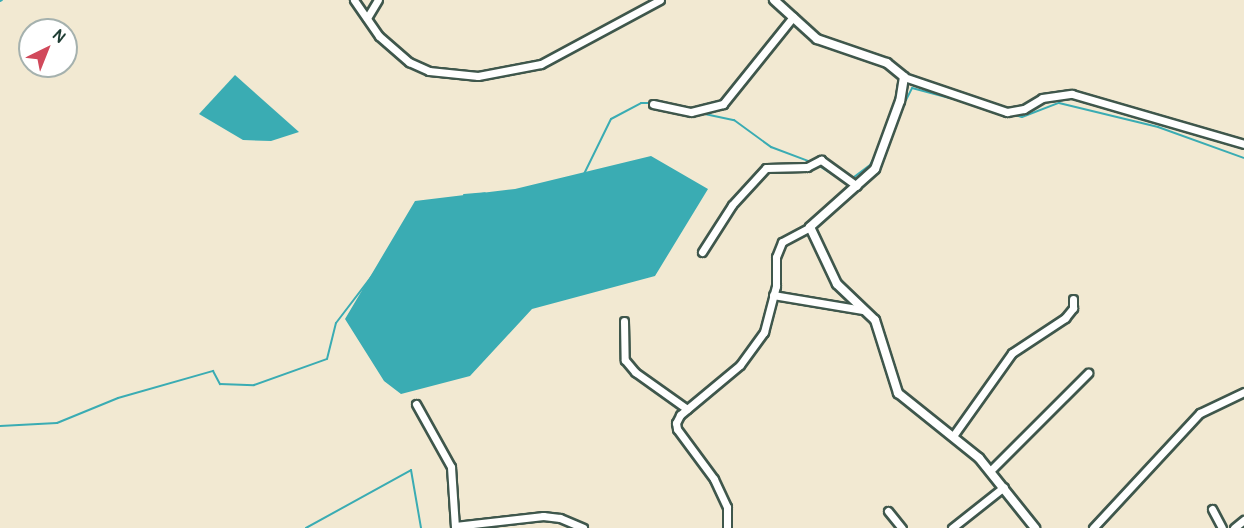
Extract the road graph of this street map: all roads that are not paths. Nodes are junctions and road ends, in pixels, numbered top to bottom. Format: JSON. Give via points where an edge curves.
{"nodes":[{"id":1,"x":354,"y":0,"type":"edge"},
{"id":2,"x":378,"y":0,"type":"edge"},
{"id":3,"x":660,"y":0,"type":"edge"},
{"id":4,"x":774,"y":0,"type":"edge"},
{"id":5,"x":793,"y":16,"type":"junction"},
{"id":6,"x":367,"y":18,"type":"junction"},
{"id":7,"x":904,"y":77,"type":"junction"},
{"id":8,"x":653,"y":104,"type":"dead end"},
{"id":9,"x":1244,"y":144,"type":"edge"},
{"id":10,"x":857,"y":186,"type":"junction"},
{"id":11,"x":810,"y":227,"type":"junction"},
{"id":12,"x":702,"y":252,"type":"dead end"},
{"id":13,"x":773,"y":295,"type":"junction"},
{"id":14,"x":1073,"y":299,"type":"dead end"},
{"id":15,"x":863,"y":310,"type":"junction"},
{"id":16,"x":624,"y":321,"type":"dead end"},
{"id":17,"x":1088,"y":373,"type":"dead end"},
{"id":18,"x":1244,"y":392,"type":"edge"},
{"id":19,"x":416,"y":404,"type":"dead end"},
{"id":20,"x":687,"y":409,"type":"junction"},
{"id":21,"x":953,"y":436,"type":"junction"},
{"id":22,"x":990,"y":471,"type":"junction"},
{"id":23,"x":1004,"y":488,"type":"junction"},
{"id":24,"x":1212,"y":509,"type":"dead end"},
{"id":25,"x":888,"y":511,"type":"dead end"},
{"id":26,"x":1244,"y":520,"type":"edge"},
{"id":27,"x":455,"y":527,"type":"edge"},
{"id":28,"x":1032,"y":527,"type":"edge"},
{"id":29,"x":583,"y":528,"type":"edge"},
{"id":30,"x":728,"y":528,"type":"edge"},
{"id":31,"x":902,"y":528,"type":"edge"},
{"id":32,"x":952,"y":528,"type":"edge"},
{"id":33,"x":1093,"y":528,"type":"edge"},
{"id":34,"x":1222,"y":528,"type":"edge"},
{"id":35,"x":1234,"y":528,"type":"edge"}],
"edges":[{"from":1,"to":6,"type":"street"},
{"from":2,"to":6,"type":"street"},
{"from":3,"to":6,"type":"street","via":[[541,64],[478,76],[429,71],[409,62],[379,36]]},
{"from":4,"to":5,"type":"street"},
{"from":5,"to":7,"type":"street","via":[[817,39],[887,63]]},
{"from":5,"to":8,"type":"street","via":[[723,104],[691,112]]},
{"from":7,"to":9,"type":"street","via":[[1007,112],[1024,109],[1042,98],[1072,94]]},
{"from":7,"to":10,"type":"street","via":[[900,101],[875,169]]},
{"from":10,"to":11,"type":"street"},
{"from":10,"to":12,"type":"street","via":[[821,160],[807,167],[766,168],[732,205]]},
{"from":11,"to":13,"type":"street","via":[[782,242],[776,257]]},
{"from":11,"to":15,"type":"street","via":[[837,284]]},
{"from":13,"to":15,"type":"street"},
{"from":13,"to":20,"type":"street","via":[[764,333],[740,365]]},
{"from":14,"to":21,"type":"street","via":[[1073,308],[1058,324],[1012,353]]},
{"from":15,"to":21,"type":"street","via":[[875,320],[898,393]]},
{"from":16,"to":20,"type":"street","via":[[625,360],[635,372]]},
{"from":17,"to":22,"type":"street"},
{"from":18,"to":33,"type":"street","via":[[1200,412]]},
{"from":19,"to":27,"type":"street","via":[[451,467]]},
{"from":20,"to":30,"type":"street","via":[[676,423],[677,429],[714,479],[727,507]]},
{"from":21,"to":22,"type":"street"},
{"from":22,"to":23,"type":"street"},
{"from":23,"to":28,"type":"street"},
{"from":23,"to":32,"type":"street"},
{"from":24,"to":34,"type":"street"},
{"from":25,"to":31,"type":"street"},
{"from":26,"to":35,"type":"street"},
{"from":27,"to":29,"type":"street","via":[[543,516]]}]}
